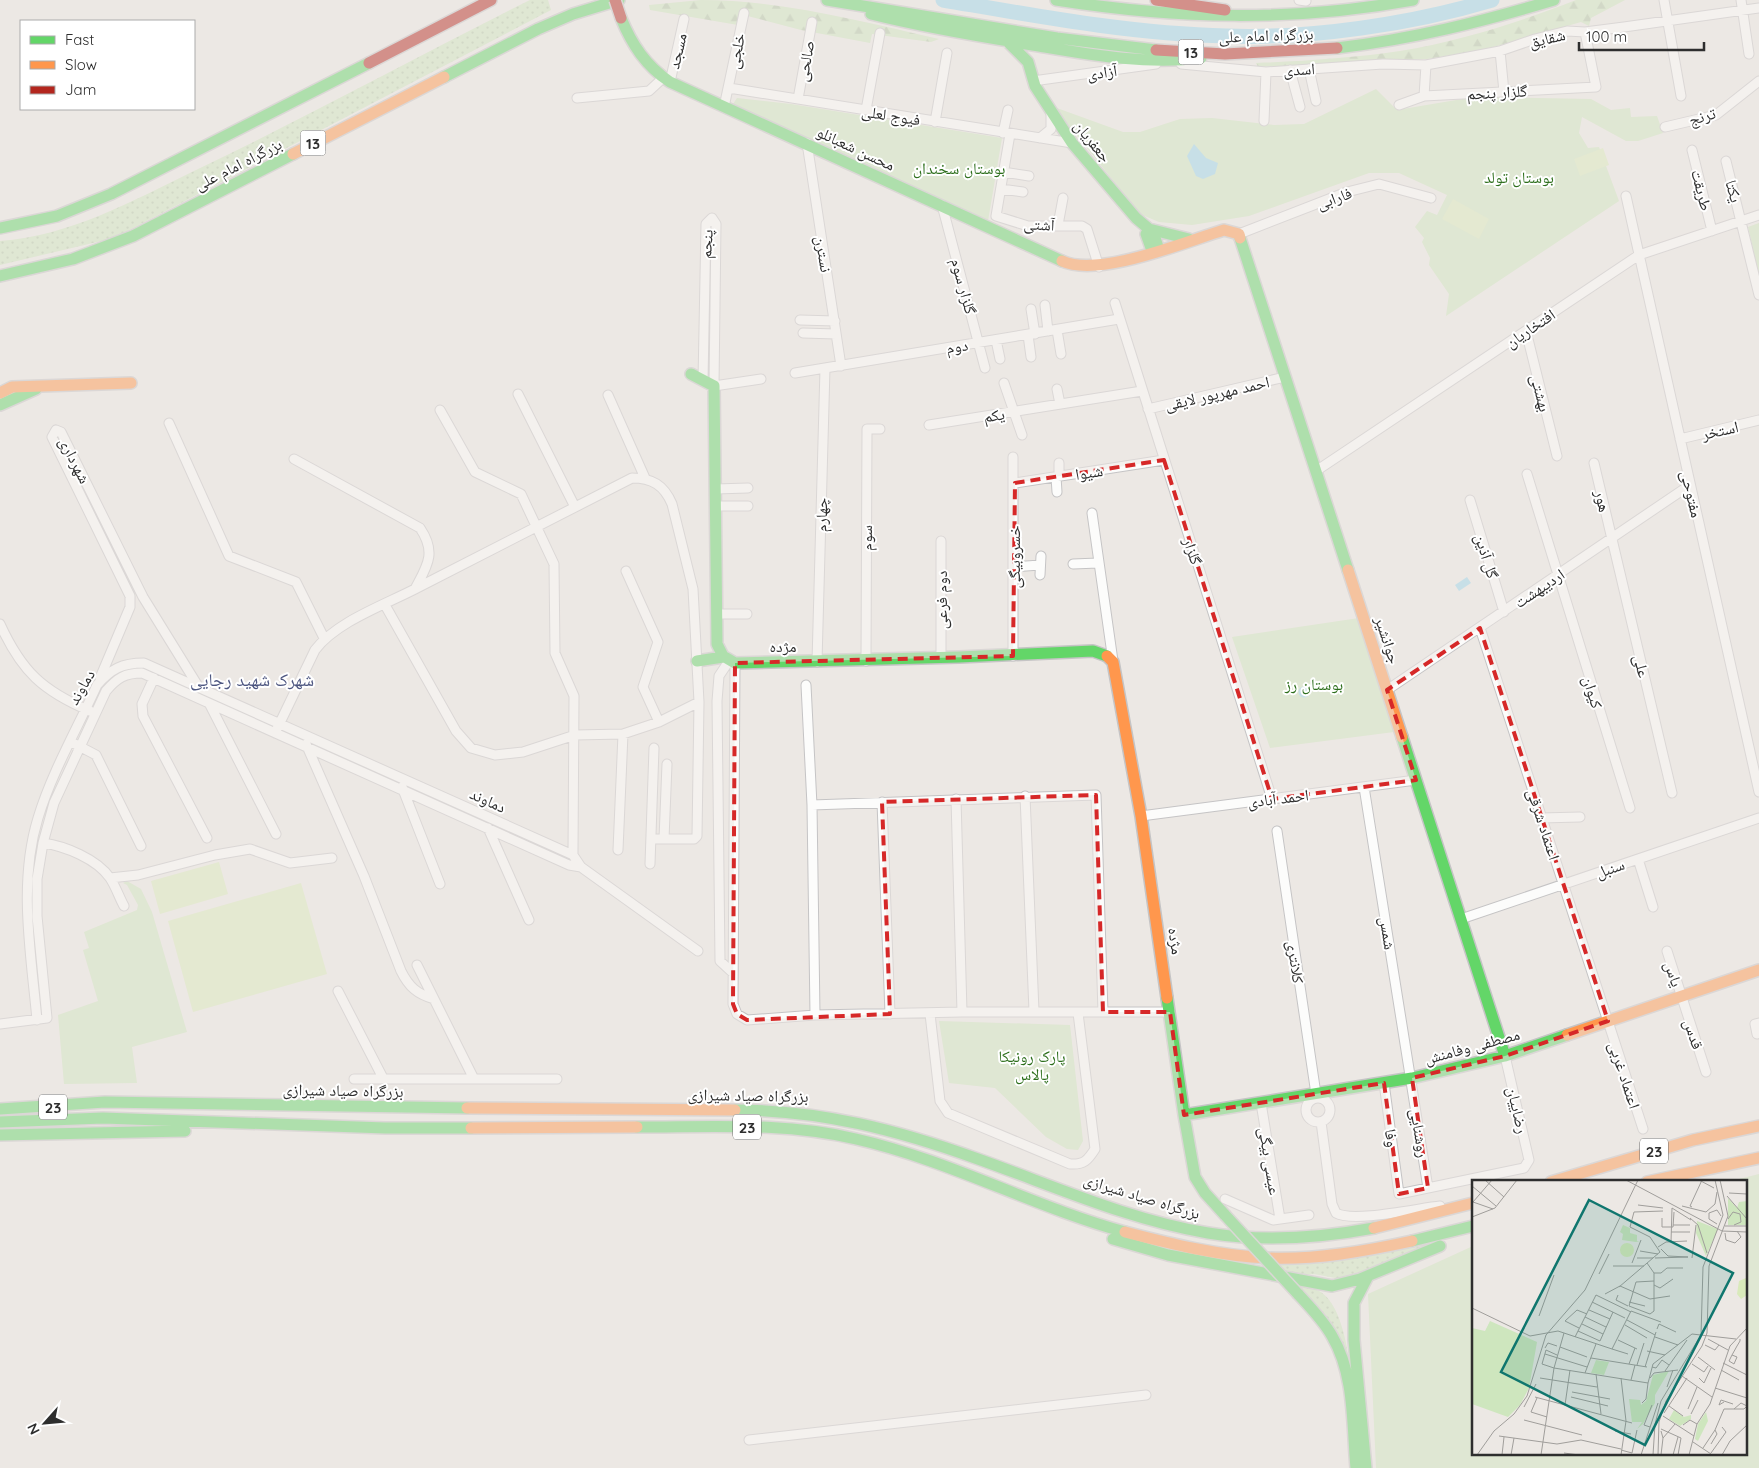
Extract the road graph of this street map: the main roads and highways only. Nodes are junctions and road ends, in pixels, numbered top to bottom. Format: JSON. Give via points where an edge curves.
{"nodes":[{"id":1,"x":491,"y":0,"type":"edge"},
{"id":2,"x":615,"y":0,"type":"edge"},
{"id":3,"x":619,"y":0,"type":"edge"},
{"id":4,"x":817,"y":0,"type":"edge"},
{"id":5,"x":826,"y":0,"type":"edge"},
{"id":6,"x":1056,"y":0,"type":"edge"},
{"id":7,"x":1156,"y":0,"type":"edge"},
{"id":8,"x":1413,"y":0,"type":"edge"},
{"id":9,"x":1554,"y":0,"type":"edge"},
{"id":10,"x":1277,"y":17,"type":"junction"},
{"id":11,"x":1007,"y":42,"type":"junction"},
{"id":12,"x":1054,"y":50,"type":"junction"},
{"id":13,"x":1225,"y":54,"type":"junction"},
{"id":14,"x":1028,"y":62,"type":"junction"},
{"id":15,"x":0,"y":228,"type":"edge"},
{"id":16,"x":1149,"y":229,"type":"junction"},
{"id":17,"x":1239,"y":234,"type":"joint"},
{"id":18,"x":1190,"y":239,"type":"junction"},
{"id":19,"x":1155,"y":251,"type":"junction"},
{"id":20,"x":1,"y":276,"type":"edge"},
{"id":21,"x":691,"y":374,"type":"dead end"},
{"id":22,"x":131,"y":383,"type":"dead end"},
{"id":23,"x":45,"y":386,"type":"junction"},
{"id":24,"x":0,"y":393,"type":"edge"},
{"id":25,"x":0,"y":405,"type":"edge"},
{"id":26,"x":729,"y":660,"type":"junction"},
{"id":27,"x":697,"y":662,"type":"road end"},
{"id":28,"x":1759,"y":970,"type":"edge"},
{"id":29,"x":1505,"y":1056,"type":"junction"},
{"id":30,"x":0,"y":1098,"type":"edge"},
{"id":31,"x":105,"y":1102,"type":"junction"},
{"id":32,"x":0,"y":1109,"type":"edge"},
{"id":33,"x":1184,"y":1115,"type":"junction"},
{"id":34,"x":1759,"y":1116,"type":"edge"},
{"id":35,"x":0,"y":1122,"type":"edge"},
{"id":36,"x":1759,"y":1126,"type":"edge"},
{"id":37,"x":385,"y":1128,"type":"junction"},
{"id":38,"x":1745,"y":1129,"type":"junction"},
{"id":39,"x":1759,"y":1130,"type":"edge"},
{"id":40,"x":0,"y":1134,"type":"edge"},
{"id":41,"x":1759,"y":1158,"type":"edge"},
{"id":42,"x":1615,"y":1163,"type":"junction"},
{"id":43,"x":1558,"y":1180,"type":"edge"},
{"id":44,"x":1656,"y":1180,"type":"edge"},
{"id":45,"x":1032,"y":1200,"type":"junction"},
{"id":46,"x":1472,"y":1203,"type":"edge"},
{"id":47,"x":1472,"y":1228,"type":"edge"},
{"id":48,"x":1472,"y":1229,"type":"edge"},
{"id":49,"x":1367,"y":1278,"type":"junction"},
{"id":50,"x":1356,"y":1468,"type":"edge"},
{"id":51,"x":1366,"y":1468,"type":"edge"}],
"edges":[{"from":1,"to":15,"type":"main road","name":"بزرگراه امام علی","via":[[102,199],[59,214]]},
{"from":2,"to":19,"type":"main road","name":"محسن شعبانلو","bridge":true,"via":[[636,52],[666,80],[724,107],[1068,264],[1099,267]]},
{"from":3,"to":20,"type":"main road","name":"بزرگراه امام علی","number":"13","via":[[538,29],[132,236],[73,259]]},
{"from":4,"to":11,"type":"main road","via":[[928,29]]},
{"from":5,"to":13,"type":"main road","name":"بزرگراه امام علی","number":"13","via":[[1057,38],[1167,51]]},
{"from":6,"to":10,"type":"main road","name":"بزرگراه امام علی","number":"13","via":[[1207,17]]},
{"from":7,"to":10,"type":"main road"},
{"from":8,"to":10,"type":"main road","name":"بزرگراه امام علی","number":"13"},
{"from":9,"to":13,"type":"main road","name":"بزرگراه امام علی","number":"13","via":[[1475,24],[1371,44]]},
{"from":11,"to":12,"type":"main road"},
{"from":11,"to":14,"type":"main road","name":"جعفریان","via":[[1016,47]]},
{"from":12,"to":13,"type":"main road","via":[[1172,62]]},
{"from":12,"to":14,"type":"main road","via":[[1039,54]]},
{"from":14,"to":16,"type":"main road","name":"جعفریان","via":[[1051,114],[1072,143]]},
{"from":16,"to":18,"type":"main road"},
{"from":16,"to":19,"type":"main road","via":[[1158,247]]},
{"from":17,"to":18,"type":"main road","name":"محسن شعبانلو","via":[[1224,230]]},
{"from":17,"to":29,"type":"main road","name":"جوانشیر"},
{"from":18,"to":19,"type":"main road","name":"محسن شعبانلو"},
{"from":21,"to":26,"type":"main road","via":[[708,383],[715,489],[717,644]]},
{"from":22,"to":23,"type":"main road"},
{"from":23,"to":24,"type":"main road","via":[[12,387]]},
{"from":23,"to":25,"type":"main road"},
{"from":26,"to":27,"type":"main road","name":"مژده"},
{"from":26,"to":33,"type":"main road","name":"مژده","via":[[817,662],[1104,653],[1113,662],[1141,816]]},
{"from":28,"to":29,"type":"main road","name":"مصطفی وفامنش"},
{"from":29,"to":33,"type":"main road","name":"مصطفی وفامنش","via":[[1323,1096],[1304,1095]]},
{"from":30,"to":31,"type":"main road","via":[[74,1098]]},
{"from":31,"to":32,"type":"main road","name":"بزرگراه صیاد شیرازی","number":"23"},
{"from":31,"to":46,"type":"main road","name":"بزرگراه صیاد شیرازی","number":"23","via":[[815,1113],[908,1134],[1171,1225],[1250,1237],[1313,1236],[1387,1227]]},
{"from":33,"to":50,"type":"main road","name":"مژده","bridge":true,"via":[[1195,1177],[1205,1193],[1327,1328],[1347,1377]]},
{"from":34,"to":42,"type":"main road","via":[[1641,1145]]},
{"from":35,"to":37,"type":"main road","name":"بزرگراه صیاد شیرازی","number":"23","via":[[103,1118]]},
{"from":36,"to":38,"type":"main road","number":"23"},
{"from":37,"to":40,"type":"main road"},
{"from":37,"to":45,"type":"main road","name":"بزرگراه صیاد شیرازی","number":"23","via":[[748,1127],[808,1131],[905,1152]]},
{"from":38,"to":39,"type":"main road"},
{"from":38,"to":42,"type":"main road","number":"23","via":[[1693,1140]]},
{"from":41,"to":44,"type":"main road","number":"23"},
{"from":42,"to":43,"type":"main road","number":"23"},
{"from":45,"to":47,"type":"main road","name":"بزرگراه صیاد شیرازی","number":"23","via":[[1142,1237],[1254,1258],[1366,1251]]},
{"from":45,"to":49,"type":"main road","via":[[1089,1230],[1137,1248],[1332,1286]]},
{"from":48,"to":49,"type":"main road","via":[[1444,1245],[1418,1252]]},
{"from":49,"to":51,"type":"main road","via":[[1354,1303],[1354,1340]]}]}
